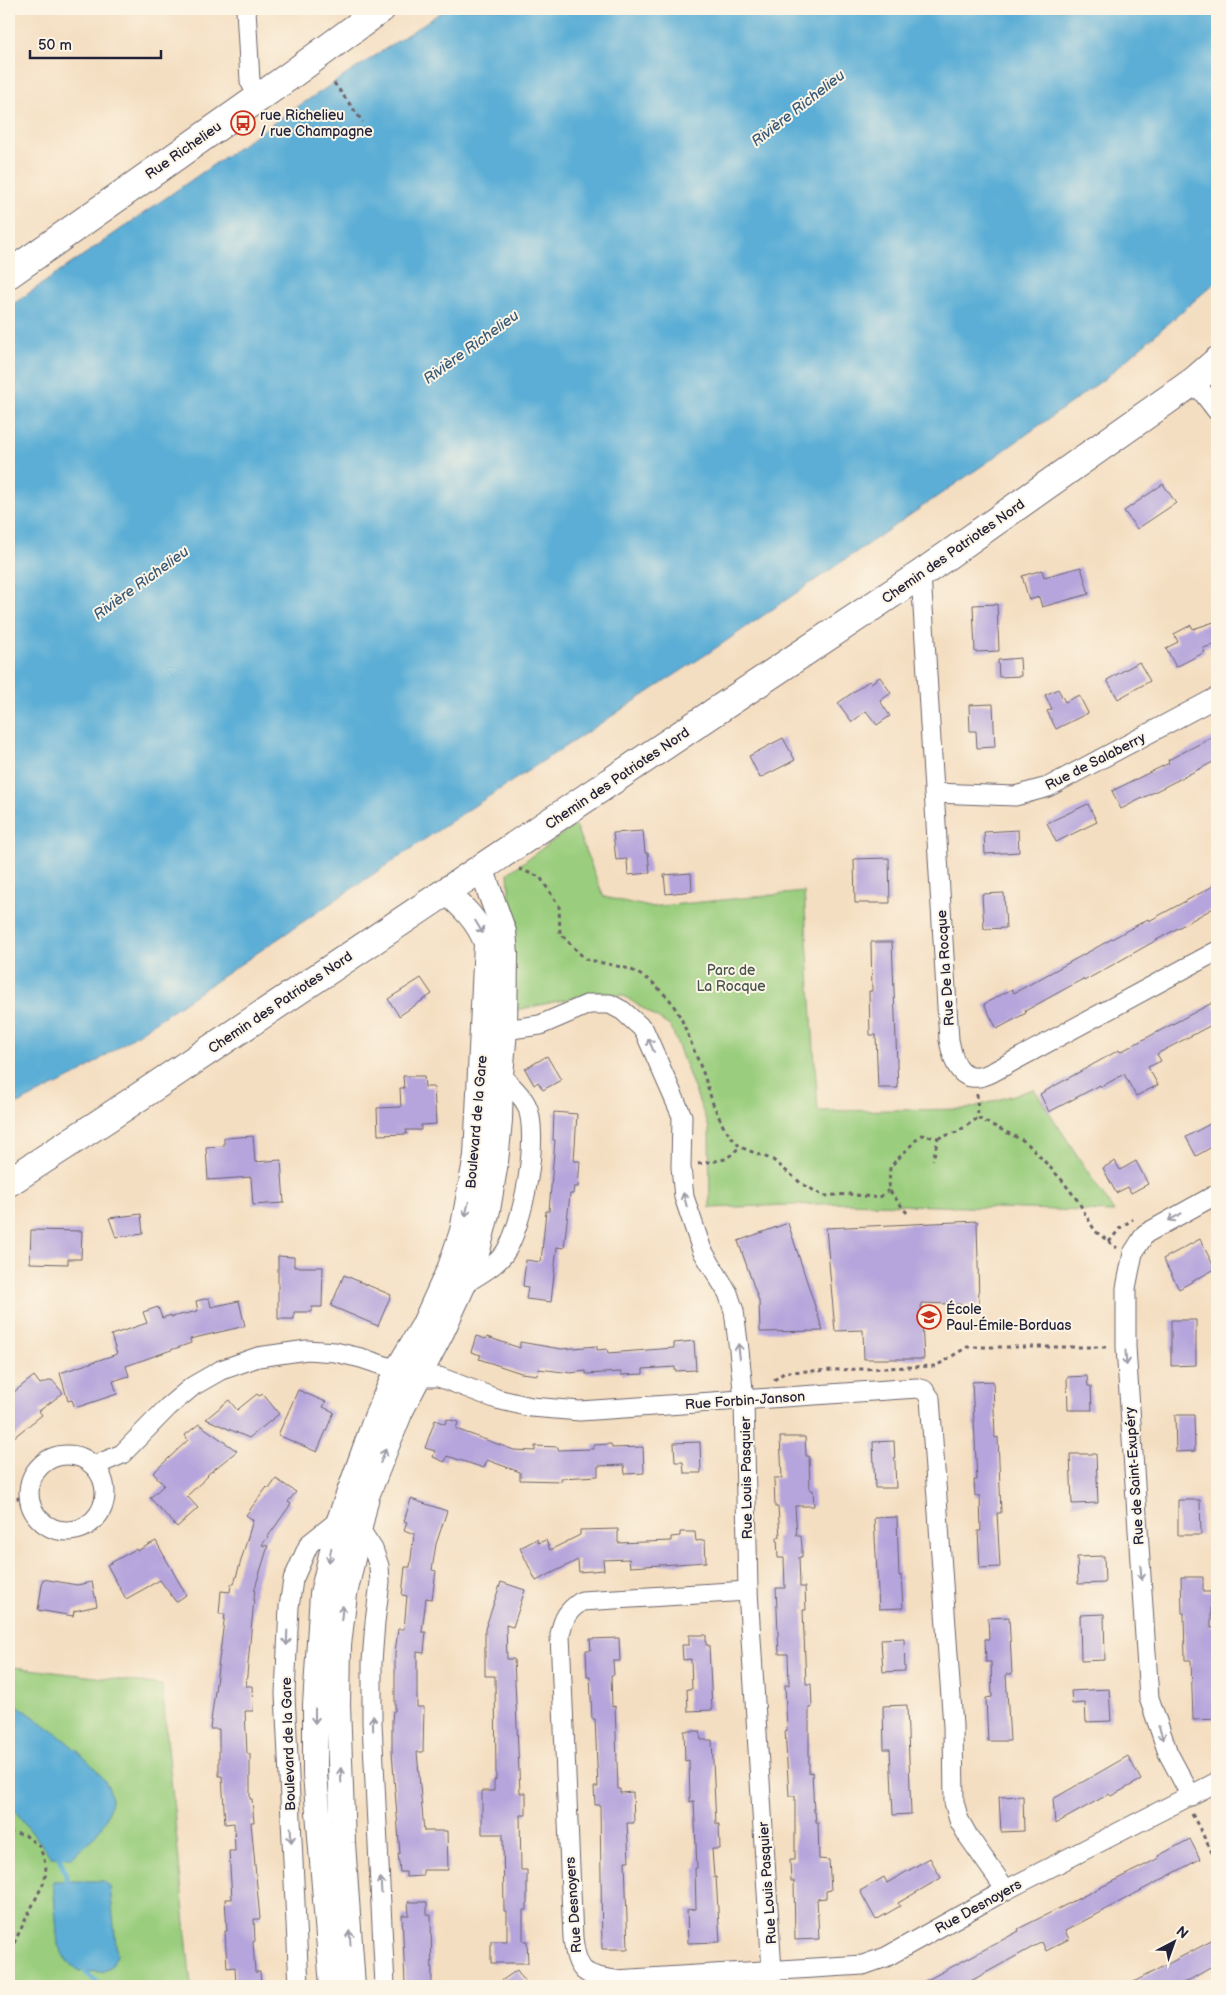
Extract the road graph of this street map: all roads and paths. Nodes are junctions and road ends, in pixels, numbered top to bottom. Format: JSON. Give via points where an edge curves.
{"nodes":[{"id":1,"x":246,"y":9,"type":"edge"},
{"id":2,"x":381,"y":9,"type":"edge"},
{"id":3,"x":334,"y":83,"type":"dead end"},
{"id":4,"x":259,"y":98,"type":"junction"},
{"id":5,"x":363,"y":122,"type":"dead end"},
{"id":6,"x":9,"y":274,"type":"edge"},
{"id":7,"x":1217,"y":361,"type":"edge"},
{"id":8,"x":1194,"y":381,"type":"junction"},
{"id":9,"x":1217,"y":411,"type":"edge"},
{"id":10,"x":921,"y":574,"type":"junction"},
{"id":11,"x":1217,"y":697,"type":"edge"},
{"id":12,"x":934,"y":793,"type":"junction"},
{"id":13,"x":488,"y":864,"type":"junction"},
{"id":14,"x":446,"y":892,"type":"junction"},
{"id":15,"x":1217,"y":952,"type":"edge"},
{"id":16,"x":494,"y":1032,"type":"junction"},
{"id":17,"x":501,"y":1075,"type":"junction"},
{"id":18,"x":976,"y":1078,"type":"junction"},
{"id":19,"x":978,"y":1118,"type":"junction"},
{"id":20,"x":938,"y":1138,"type":"junction"},
{"id":21,"x":740,"y":1147,"type":"junction"},
{"id":22,"x":933,"y":1160,"type":"dead end"},
{"id":23,"x":681,"y":1167,"type":"junction"},
{"id":24,"x":9,"y":1182,"type":"edge"},
{"id":25,"x":890,"y":1190,"type":"junction"},
{"id":26,"x":1217,"y":1194,"type":"edge"},
{"id":27,"x":907,"y":1213,"type":"dead end"},
{"id":28,"x":1133,"y":1253,"type":"junction"},
{"id":29,"x":464,"y":1284,"type":"junction"},
{"id":30,"x":1126,"y":1346,"type":"junction"},
{"id":31,"x":407,"y":1374,"type":"junction"},
{"id":32,"x":744,"y":1400,"type":"junction"},
{"id":33,"x":94,"y":1466,"type":"junction"},
{"id":34,"x":29,"y":1496,"type":"junction"},
{"id":35,"x":9,"y":1501,"type":"edge"},
{"id":36,"x":349,"y":1524,"type":"junction"},
{"id":37,"x":748,"y":1591,"type":"junction"},
{"id":38,"x":1217,"y":1782,"type":"edge"},
{"id":39,"x":1191,"y":1796,"type":"junction"},
{"id":40,"x":1194,"y":1818,"type":"dead end"},
{"id":41,"x":9,"y":1832,"type":"edge"},
{"id":42,"x":1217,"y":1862,"type":"edge"},
{"id":43,"x":1006,"y":1890,"type":"junction"},
{"id":44,"x":772,"y":1971,"type":"junction"},
{"id":45,"x":9,"y":1977,"type":"edge"},
{"id":46,"x":299,"y":1986,"type":"edge"},
{"id":47,"x":332,"y":1986,"type":"edge"},
{"id":48,"x":353,"y":1986,"type":"edge"},
{"id":49,"x":385,"y":1986,"type":"edge"}],
"edges":[{"from":1,"to":4,"type":"street","via":[[250,81]]},
{"from":2,"to":4,"type":"main road","name":"Rue Richelieu"},
{"from":3,"to":5,"type":"path"},
{"from":4,"to":6,"type":"main road","name":"Rue Richelieu"},
{"from":7,"to":8,"type":"main road","name":"Chemin des Patriotes Nord"},
{"from":8,"to":9,"type":"street"},
{"from":8,"to":10,"type":"main road","name":"Chemin des Patriotes Nord"},
{"from":10,"to":12,"type":"street","name":"Rue De la Rocque"},
{"from":10,"to":13,"type":"main road","name":"Chemin des Patriotes Nord"},
{"from":11,"to":12,"type":"street","name":"Rue de Salaberry","via":[[1048,787],[1015,796]]},
{"from":12,"to":18,"type":"street","name":"Rue De la Rocque","via":[[949,1040],[958,1068]]},
{"from":13,"to":14,"type":"main road","name":"Chemin des Patriotes Nord"},
{"from":13,"to":16,"type":"street","name":"Boulevard de la Gare","via":[[506,954]]},
{"from":13,"to":21,"type":"path","via":[[540,877],[559,906],[560,933],[585,960],[630,969],[651,981],[670,1000],[688,1035],[724,1128]]},
{"from":14,"to":16,"type":"street","name":"Boulevard de la Gare","one_way":true,"via":[[469,912],[486,943]]},
{"from":14,"to":24,"type":"main road","name":"Chemin des Patriotes Nord"},
{"from":15,"to":18,"type":"street","via":[[993,1072]]},
{"from":16,"to":17,"type":"street","name":"Boulevard de la Gare"},
{"from":23,"to":16,"type":"street","name":"Rue Louis Pasquier","one_way":true,"via":[[682,1116],[644,1030],[623,1011],[610,1004],[589,1004],[540,1026]]},
{"from":16,"to":31,"type":"street","name":"Boulevard de la Gare","one_way":true,"via":[[462,1231]]},
{"from":17,"to":29,"type":"street","name":"Boulevard de la Gare","via":[[497,1154],[488,1210],[478,1250]]},
{"from":17,"to":29,"type":"street","name":"Boulevard de la Gare","via":[[527,1106],[531,1121],[532,1145],[521,1216],[503,1255]]},
{"from":18,"to":19,"type":"path"},
{"from":19,"to":20,"type":"path","via":[[957,1132]]},
{"from":19,"to":28,"type":"path","via":[[1026,1142],[1072,1194],[1095,1231],[1118,1249]]},
{"from":20,"to":22,"type":"path"},
{"from":20,"to":25,"type":"path","via":[[921,1135],[890,1167]]},
{"from":21,"to":23,"type":"path","via":[[726,1159]]},
{"from":21,"to":25,"type":"path","via":[[774,1160],[802,1184],[824,1196],[850,1194],[879,1198]]},
{"from":32,"to":23,"type":"street","name":"Rue Louis Pasquier","one_way":true,"via":[[734,1311],[728,1293],[702,1250],[684,1197]]},
{"from":25,"to":27,"type":"path"},
{"from":26,"to":28,"type":"street","name":"Rue de Saint-Exupéry","one_way":true,"via":[[1145,1234]]},
{"from":28,"to":30,"type":"street","name":"Rue de Saint-Exupéry","via":[[1126,1288]]},
{"from":29,"to":31,"type":"street","name":"Boulevard de la Gare","via":[[442,1332]]},
{"from":30,"to":32,"type":"path","via":[[967,1347],[936,1366],[785,1372]]},
{"from":30,"to":39,"type":"street","name":"Rue de Saint-Exupéry","one_way":true,"via":[[1149,1698],[1168,1753]]},
{"from":31,"to":32,"type":"street","name":"Rue Forbin-Janson","via":[[439,1377],[497,1399],[556,1410]]},
{"from":31,"to":33,"type":"street","name":"Rue Forbin-Janson","via":[[335,1352],[307,1350],[258,1357],[221,1370],[193,1386],[122,1454]]},
{"from":31,"to":36,"type":"street","name":"Boulevard de la Gare","via":[[401,1411],[368,1496]]},
{"from":32,"to":37,"type":"street","name":"Rue Louis Pasquier"},
{"from":32,"to":43,"type":"street","name":"Rue Forbin-Janson","via":[[917,1388],[924,1390],[930,1398],[952,1726],[954,1802],[968,1836]]},
{"from":33,"to":34,"type":"street","via":[[70,1454],[54,1457],[42,1464],[31,1479]]},
{"from":33,"to":34,"type":"street","via":[[103,1479],[106,1492],[102,1508],[84,1527],[75,1530],[51,1527],[33,1511]]},
{"from":34,"to":35,"type":"path"},
{"from":36,"to":46,"type":"street","name":"Boulevard de la Gare","one_way":true,"via":[[309,1544],[293,1580],[289,1607],[285,1694]]},
{"from":36,"to":47,"type":"street","name":"Boulevard de la Gare","one_way":true,"via":[[322,1594],[315,1704],[315,1774]]},
{"from":48,"to":36,"type":"street","name":"Boulevard de la Gare","one_way":true,"via":[[338,1705],[339,1645]]},
{"from":49,"to":36,"type":"street","one_way":true,"via":[[372,1723],[379,1566],[373,1549]]},
{"from":37,"to":44,"type":"street","name":"Rue Louis Pasquier"},
{"from":37,"to":44,"type":"street","name":"Rue Desnoyers","via":[[582,1601],[562,1621],[573,1938],[575,1955],[582,1970],[594,1977],[615,1980]]},
{"from":38,"to":39,"type":"street","name":"Rue Desnoyers"},
{"from":39,"to":43,"type":"street","name":"Rue Desnoyers"},
{"from":40,"to":42,"type":"path"},
{"from":41,"to":45,"type":"path","via":[[25,1835],[40,1847],[46,1866],[45,1880],[12,1947]]},
{"from":43,"to":44,"type":"street","name":"Rue Desnoyers","via":[[886,1957],[864,1965]]}]}
